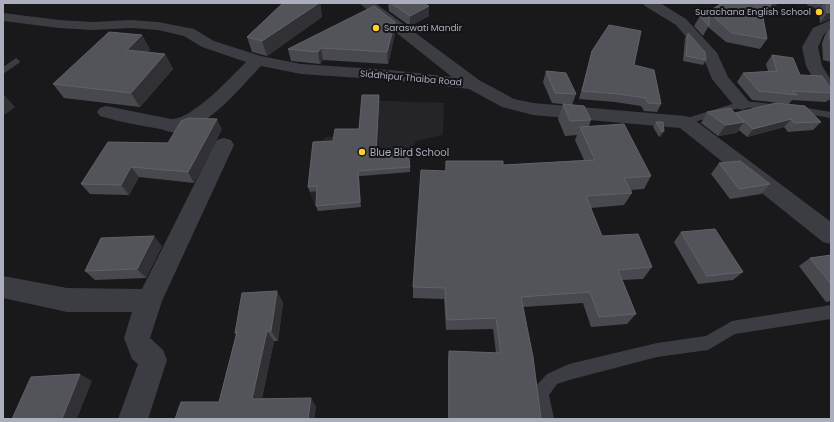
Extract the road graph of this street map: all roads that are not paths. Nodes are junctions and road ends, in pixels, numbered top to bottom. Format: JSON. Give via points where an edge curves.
{"nodes":[{"id":1,"x":366,"y":3,"type":"edge"},
{"id":2,"x":650,"y":3,"type":"edge"},
{"id":3,"x":814,"y":3,"type":"edge"},
{"id":4,"x":831,"y":8,"type":"edge"},
{"id":5,"x":3,"y":16,"type":"edge"},
{"id":6,"x":831,"y":24,"type":"edge"},
{"id":7,"x":257,"y":60,"type":"junction"},
{"id":8,"x":16,"y":61,"type":"dead end"},
{"id":9,"x":3,"y":72,"type":"edge"},
{"id":10,"x":473,"y":84,"type":"junction"},
{"id":11,"x":831,"y":95,"type":"edge"},
{"id":12,"x":742,"y":104,"type":"junction"},
{"id":13,"x":106,"y":112,"type":"dead end"},
{"id":14,"x":831,"y":115,"type":"edge"},
{"id":15,"x":685,"y":122,"type":"junction"},
{"id":16,"x":224,"y":145,"type":"dead end"},
{"id":17,"x":831,"y":235,"type":"edge"},
{"id":18,"x":3,"y":287,"type":"edge"},
{"id":19,"x":149,"y":301,"type":"junction"},
{"id":20,"x":831,"y":312,"type":"edge"},
{"id":21,"x":133,"y":419,"type":"edge"},
{"id":22,"x":546,"y":419,"type":"edge"}],
"edges":[{"from":1,"to":10,"type":"street"},
{"from":2,"to":12,"type":"street","via":[[681,22],[711,56],[720,79]]},
{"from":3,"to":4,"type":"street"},
{"from":5,"to":7,"type":"street","name":"Siddhipur Thaiba Road","via":[[86,25],[158,26],[189,32],[208,44]]},
{"from":6,"to":11,"type":"street","via":[[818,31],[810,47],[814,66]]},
{"from":7,"to":10,"type":"street","name":"Siddhipur Thaiba Road","via":[[301,70],[390,75]]},
{"from":7,"to":13,"type":"street","via":[[198,116],[185,124],[175,126]]},
{"from":8,"to":9,"type":"lane"},
{"from":10,"to":15,"type":"street","name":"Siddhipur Thaiba Road","via":[[508,103],[533,109]]},
{"from":12,"to":14,"type":"lane"},
{"from":12,"to":15,"type":"lane"},
{"from":15,"to":17,"type":"street"},
{"from":16,"to":19,"type":"street"},
{"from":18,"to":19,"type":"street","via":[[67,300]]},
{"from":19,"to":21,"type":"street","via":[[137,338],[142,350],[153,360]]},
{"from":20,"to":22,"type":"lane","via":[[732,328],[708,343],[657,350],[569,372],[552,379],[541,393]]}]}
